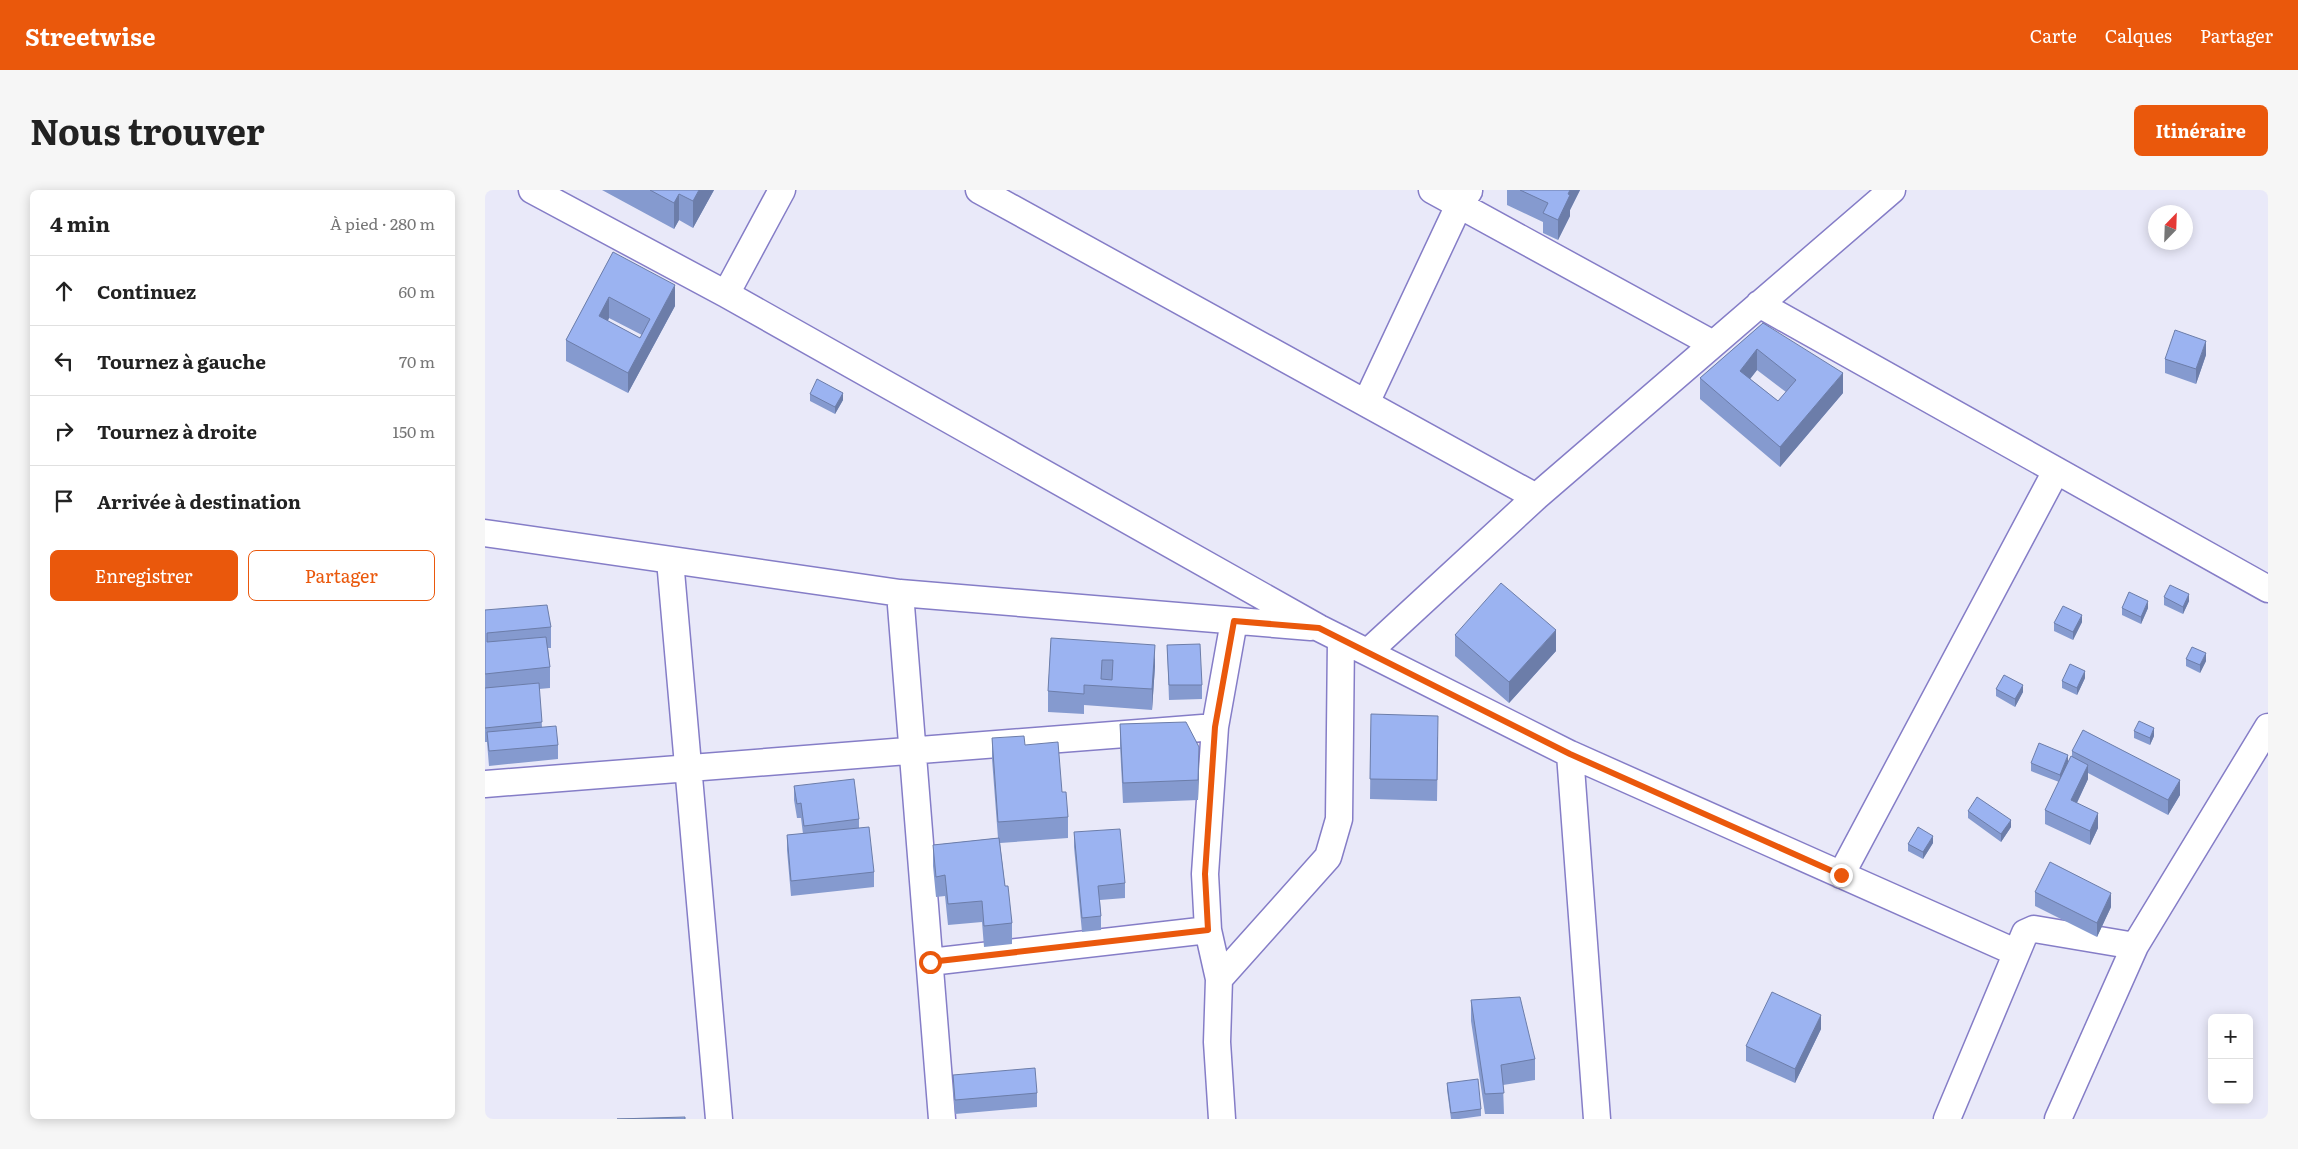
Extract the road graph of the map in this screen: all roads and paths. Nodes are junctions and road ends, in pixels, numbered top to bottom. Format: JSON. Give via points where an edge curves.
{"nodes":[{"id":1,"x":532,"y":190,"type":"edge"},
{"id":2,"x":782,"y":190,"type":"edge"},
{"id":3,"x":979,"y":190,"type":"edge"},
{"id":4,"x":1432,"y":190,"type":"edge"},
{"id":5,"x":1892,"y":190,"type":"edge"},
{"id":6,"x":1464,"y":197,"type":"edge"},
{"id":7,"x":726,"y":294,"type":"junction"},
{"id":8,"x":1759,"y":304,"type":"junction"},
{"id":9,"x":1713,"y":344,"type":"junction"},
{"id":10,"x":1367,"y":403,"type":"junction"},
{"id":11,"x":2056,"y":470,"type":"junction"},
{"id":12,"x":1536,"y":497,"type":"junction"},
{"id":13,"x":485,"y":533,"type":"edge"},
{"id":14,"x":670,"y":560,"type":"junction"},
{"id":15,"x":2268,"y":589,"type":"edge"},
{"id":16,"x":900,"y":593,"type":"junction"},
{"id":17,"x":1234,"y":621,"type":"junction"},
{"id":18,"x":1330,"y":633,"type":"junction"},
{"id":19,"x":1368,"y":652,"type":"junction"},
{"id":20,"x":1215,"y":727,"type":"junction"},
{"id":21,"x":2268,"y":727,"type":"edge"},
{"id":22,"x":913,"y":751,"type":"junction"},
{"id":23,"x":1570,"y":754,"type":"junction"},
{"id":24,"x":688,"y":768,"type":"junction"},
{"id":25,"x":485,"y":784,"type":"edge"},
{"id":26,"x":1841,"y":875,"type":"junction"},
{"id":27,"x":1208,"y":930,"type":"junction"},
{"id":28,"x":2135,"y":946,"type":"junction"},
{"id":29,"x":2015,"y":952,"type":"junction"},
{"id":30,"x":930,"y":962,"type":"junction"},
{"id":31,"x":1219,"y":979,"type":"junction"},
{"id":32,"x":719,"y":1119,"type":"edge"},
{"id":33,"x":943,"y":1119,"type":"edge"},
{"id":34,"x":1222,"y":1119,"type":"edge"},
{"id":35,"x":1597,"y":1119,"type":"edge"},
{"id":36,"x":1947,"y":1119,"type":"edge"},
{"id":37,"x":2058,"y":1119,"type":"edge"}],
"edges":[{"from":1,"to":7,"type":"street"},
{"from":2,"to":7,"type":"street"},
{"from":3,"to":10,"type":"street"},
{"from":4,"to":6,"type":"street"},
{"from":5,"to":8,"type":"street"},
{"from":6,"to":9,"type":"street"},
{"from":6,"to":10,"type":"street"},
{"from":7,"to":18,"type":"street"},
{"from":8,"to":9,"type":"street"},
{"from":8,"to":11,"type":"street"},
{"from":9,"to":12,"type":"street"},
{"from":10,"to":12,"type":"street"},
{"from":11,"to":15,"type":"street"},
{"from":11,"to":26,"type":"street"},
{"from":12,"to":19,"type":"street"},
{"from":13,"to":14,"type":"street"},
{"from":14,"to":16,"type":"street"},
{"from":14,"to":24,"type":"street"},
{"from":16,"to":17,"type":"street"},
{"from":16,"to":22,"type":"street"},
{"from":17,"to":18,"type":"street"},
{"from":17,"to":20,"type":"street"},
{"from":18,"to":19,"type":"street"},
{"from":18,"to":31,"type":"street","via":[[1339,819],[1328,857]]},
{"from":19,"to":23,"type":"street"},
{"from":20,"to":22,"type":"street"},
{"from":20,"to":27,"type":"street","via":[[1205,874]]},
{"from":21,"to":28,"type":"street"},
{"from":22,"to":24,"type":"street"},
{"from":22,"to":30,"type":"street"},
{"from":23,"to":26,"type":"street"},
{"from":23,"to":35,"type":"street"},
{"from":24,"to":25,"type":"street"},
{"from":24,"to":32,"type":"street"},
{"from":26,"to":29,"type":"street"},
{"from":27,"to":30,"type":"street"},
{"from":27,"to":31,"type":"street"},
{"from":28,"to":29,"type":"street","via":[[2034,928],[2025,933]]},
{"from":28,"to":37,"type":"street"},
{"from":29,"to":36,"type":"street"},
{"from":30,"to":33,"type":"street"},
{"from":31,"to":34,"type":"street","via":[[1217,1042]]}]}
